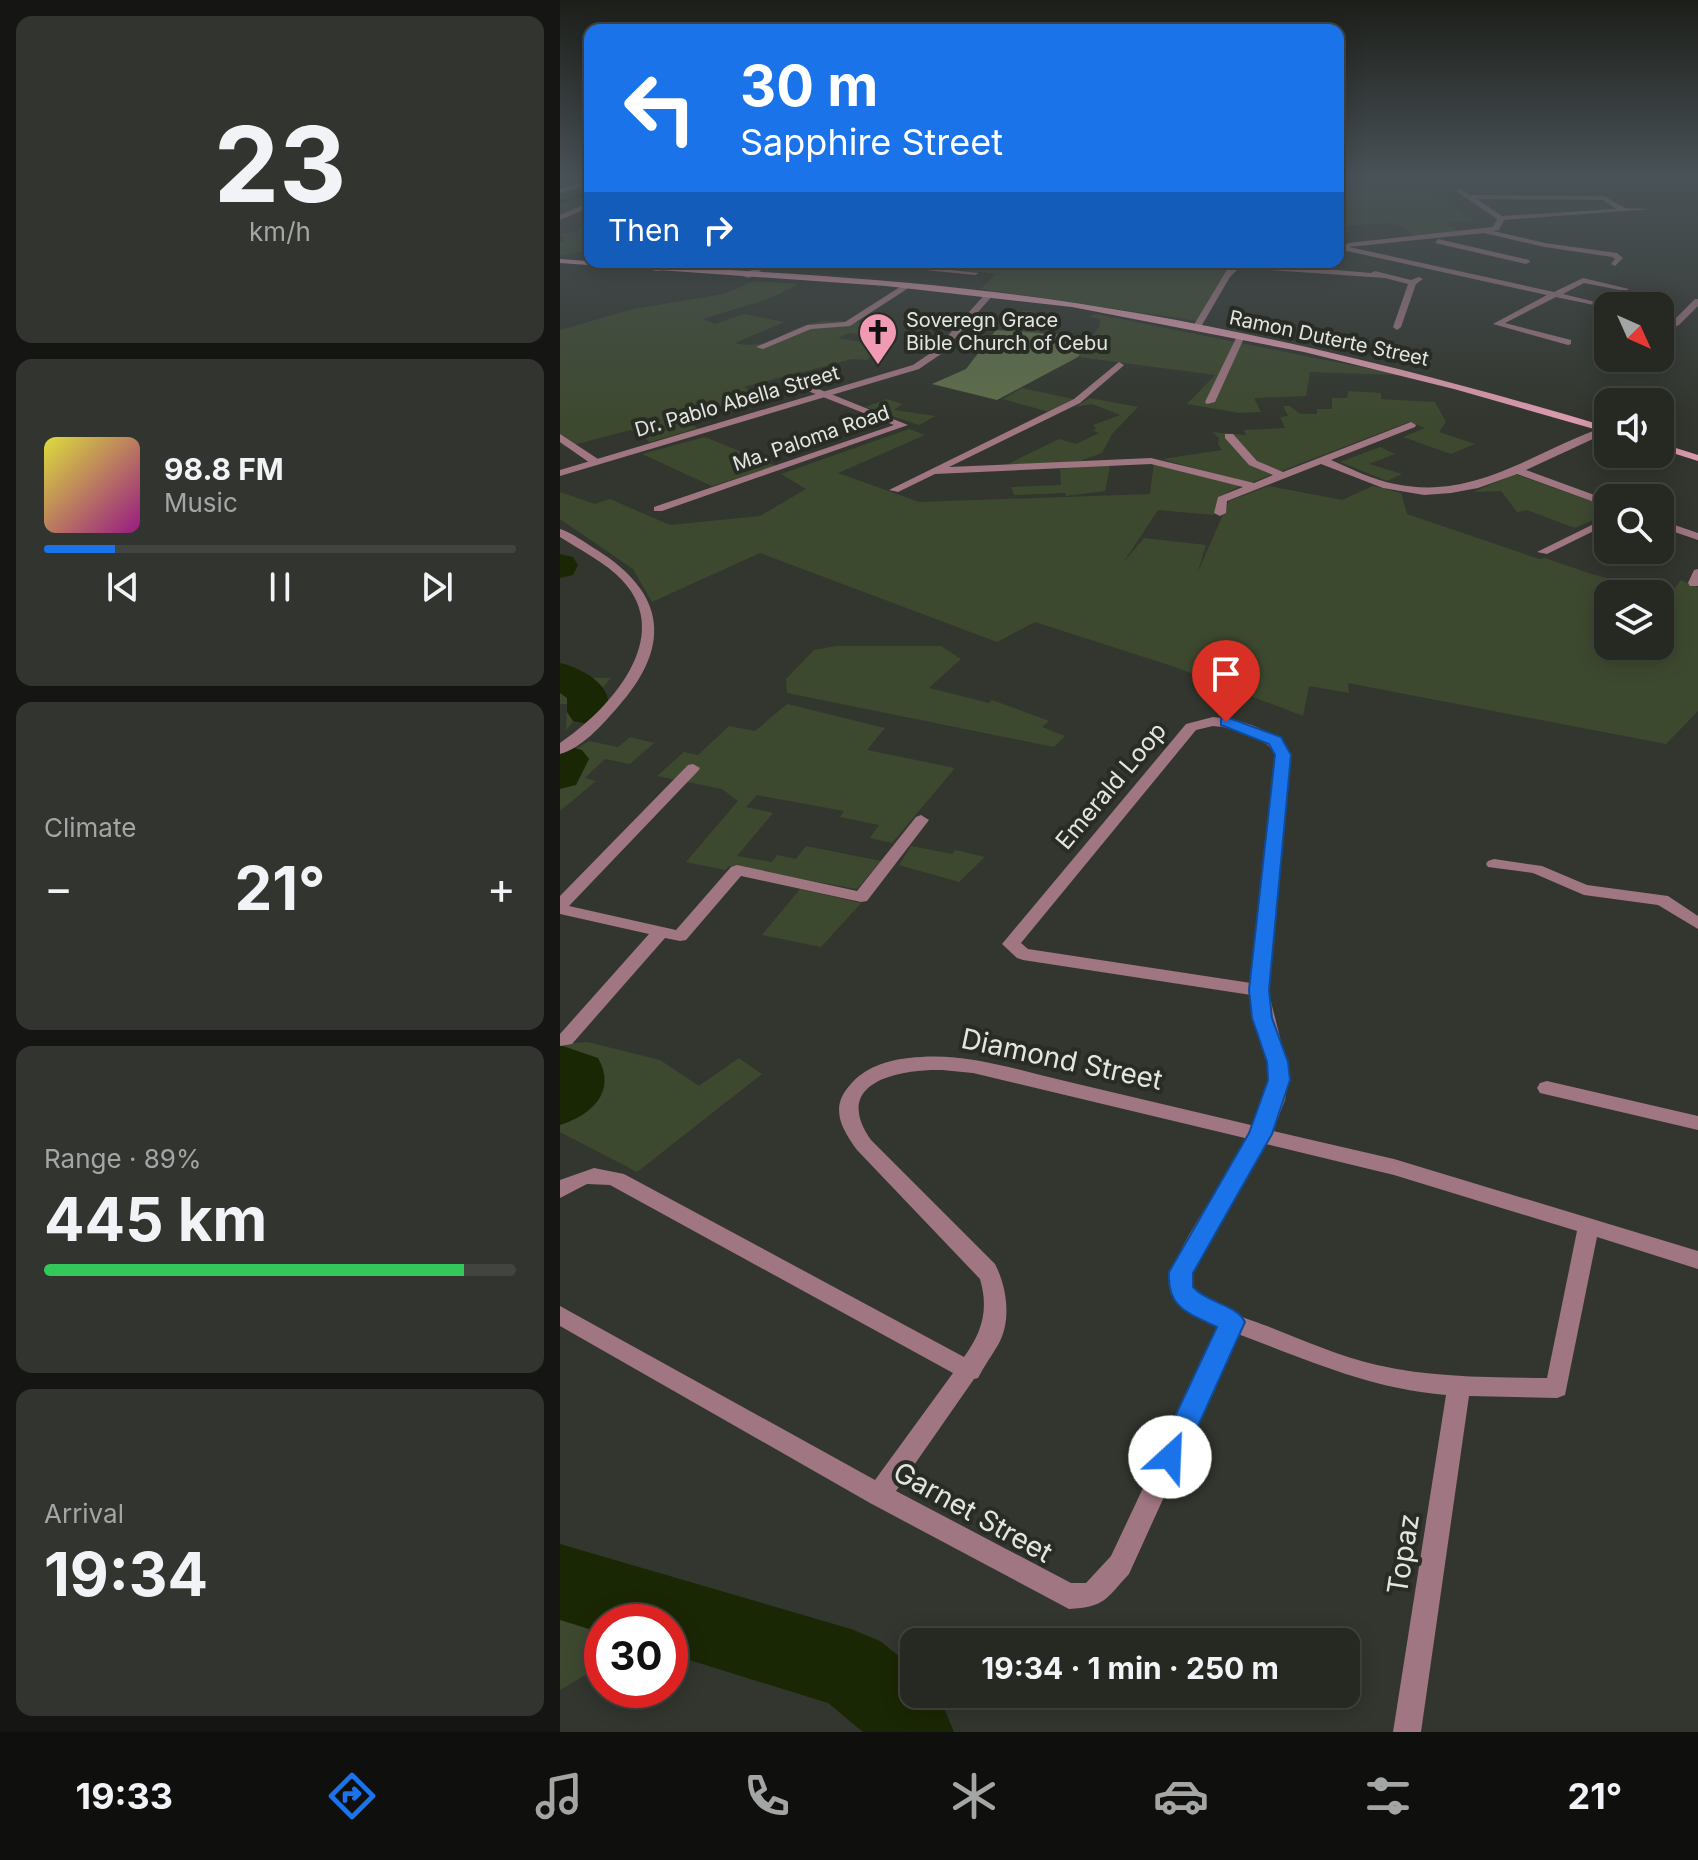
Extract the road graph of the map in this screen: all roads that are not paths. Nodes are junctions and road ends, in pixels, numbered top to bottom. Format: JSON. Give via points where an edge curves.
{"nodes":[{"id":1,"x":1390,"y":258,"type":"edge"},
{"id":2,"x":1484,"y":258,"type":"edge"},
{"id":3,"x":1505,"y":258,"type":"edge"},
{"id":4,"x":1537,"y":258,"type":"dead end"},
{"id":5,"x":1619,"y":258,"type":"edge"},
{"id":6,"x":1481,"y":259,"type":"dead end"},
{"id":7,"x":560,"y":261,"type":"edge"},
{"id":8,"x":584,"y":263,"type":"edge"},
{"id":9,"x":1467,"y":264,"type":"dead end"},
{"id":10,"x":1615,"y":264,"type":"dead end"},
{"id":11,"x":1344,"y":266,"type":"edge"},
{"id":12,"x":645,"y":268,"type":"edge"},
{"id":13,"x":760,"y":268,"type":"edge"},
{"id":14,"x":918,"y":268,"type":"edge"},
{"id":15,"x":1234,"y":268,"type":"edge"},
{"id":16,"x":1279,"y":268,"type":"edge"},
{"id":17,"x":1294,"y":268,"type":"edge"},
{"id":18,"x":657,"y":269,"type":"joint"},
{"id":19,"x":1290,"y":269,"type":"junction"},
{"id":20,"x":1454,"y":269,"type":"dead end"},
{"id":21,"x":975,"y":273,"type":"dead end"},
{"id":22,"x":1425,"y":274,"type":"dead end"},
{"id":23,"x":746,"y":276,"type":"junction"},
{"id":24,"x":1385,"y":276,"type":"junction"},
{"id":25,"x":1412,"y":283,"type":"junction"},
{"id":26,"x":906,"y":287,"type":"junction"},
{"id":27,"x":1625,"y":289,"type":"dead end"},
{"id":28,"x":990,"y":294,"type":"junction"},
{"id":29,"x":1553,"y":295,"type":"junction"},
{"id":30,"x":1698,"y":301,"type":"edge"},
{"id":31,"x":1594,"y":303,"type":"edge"},
{"id":32,"x":1676,"y":323,"type":"edge"},
{"id":33,"x":1397,"y":327,"type":"dead end"},
{"id":34,"x":1196,"y":328,"type":"junction"},
{"id":35,"x":1241,"y":336,"type":"junction"},
{"id":36,"x":1568,"y":342,"type":"dead end"},
{"id":37,"x":760,"y":347,"type":"dead end"},
{"id":38,"x":1119,"y":365,"type":"dead end"},
{"id":39,"x":788,"y":380,"type":"dead end"},
{"id":40,"x":831,"y":395,"type":"junction"},
{"id":41,"x":1210,"y":402,"type":"dead end"},
{"id":42,"x":1411,"y":425,"type":"dead end"},
{"id":43,"x":1594,"y":425,"type":"edge"},
{"id":44,"x":1594,"y":435,"type":"edge"},
{"id":45,"x":1229,"y":436,"type":"dead end"},
{"id":46,"x":560,"y":437,"type":"edge"},
{"id":47,"x":1674,"y":450,"type":"edge"},
{"id":48,"x":1698,"y":458,"type":"edge"},
{"id":49,"x":1321,"y":460,"type":"junction"},
{"id":50,"x":594,"y":461,"type":"junction"},
{"id":51,"x":1515,"y":470,"type":"junction"},
{"id":52,"x":934,"y":471,"type":"junction"},
{"id":53,"x":560,"y":473,"type":"edge"},
{"id":54,"x":1282,"y":475,"type":"junction"},
{"id":55,"x":1253,"y":486,"type":"junction"},
{"id":56,"x":894,"y":490,"type":"dead end"},
{"id":57,"x":1594,"y":499,"type":"edge"},
{"id":58,"x":658,"y":509,"type":"dead end"},
{"id":59,"x":1220,"y":513,"type":"dead end"},
{"id":60,"x":1594,"y":527,"type":"edge"},
{"id":61,"x":1674,"y":528,"type":"edge"},
{"id":62,"x":560,"y":532,"type":"edge"},
{"id":63,"x":1698,"y":537,"type":"edge"},
{"id":64,"x":1543,"y":552,"type":"dead end"},
{"id":65,"x":560,"y":750,"type":"edge"},
{"id":66,"x":693,"y":768,"type":"dead end"},
{"id":67,"x":921,"y":820,"type":"dead end"},
{"id":68,"x":1494,"y":864,"type":"dead end"},
{"id":69,"x":560,"y":907,"type":"edge"},
{"id":70,"x":1698,"y":924,"type":"edge"},
{"id":71,"x":661,"y":932,"type":"junction"},
{"id":72,"x":1259,"y":990,"type":"junction"},
{"id":73,"x":560,"y":1040,"type":"edge"},
{"id":74,"x":1547,"y":1088,"type":"dead end"},
{"id":75,"x":1698,"y":1123,"type":"edge"},
{"id":76,"x":1260,"y":1134,"type":"junction"},
{"id":77,"x":560,"y":1190,"type":"edge"},
{"id":78,"x":1588,"y":1227,"type":"junction"},
{"id":79,"x":1698,"y":1260,"type":"edge"},
{"id":80,"x":560,"y":1315,"type":"edge"},
{"id":81,"x":1232,"y":1322,"type":"junction"},
{"id":82,"x":970,"y":1371,"type":"junction"},
{"id":83,"x":1459,"y":1385,"type":"junction"},
{"id":84,"x":879,"y":1495,"type":"junction"},
{"id":85,"x":1407,"y":1732,"type":"edge"}],
"edges":[{"from":1,"to":29,"type":"street"},
{"from":2,"to":6,"type":"street"},
{"from":3,"to":4,"type":"street","via":[[1522,264]]},
{"from":5,"to":10,"type":"street"},
{"from":7,"to":8,"type":"main road","name":"Ramon Duterte Street"},
{"from":9,"to":20,"type":"street"},
{"from":11,"to":24,"type":"street"},
{"from":12,"to":18,"type":"main road","name":"Ramon Duterte Street"},
{"from":13,"to":23,"type":"street"},
{"from":14,"to":21,"type":"street"},
{"from":15,"to":34,"type":"street"},
{"from":16,"to":19,"type":"street"},
{"from":17,"to":19,"type":"street"},
{"from":18,"to":23,"type":"main road","name":"Ramon Duterte Street"},
{"from":19,"to":24,"type":"street"},
{"from":22,"to":25,"type":"street"},
{"from":23,"to":26,"type":"main road","name":"Ramon Duterte Street"},
{"from":24,"to":25,"type":"street"},
{"from":25,"to":33,"type":"street"},
{"from":26,"to":28,"type":"main road","name":"Ramon Duterte Street"},
{"from":26,"to":37,"type":"street","via":[[847,324],[810,327]]},
{"from":27,"to":29,"type":"street","via":[[1583,280]]},
{"from":28,"to":34,"type":"main road","name":"Ramon Duterte Street"},
{"from":28,"to":40,"type":"street","name":"Dr. Pablo Abella Street","via":[[930,359]]},
{"from":29,"to":31,"type":"street"},
{"from":29,"to":36,"type":"street","via":[[1497,324]]},
{"from":30,"to":32,"type":"street"},
{"from":34,"to":35,"type":"main road","name":"Ramon Duterte Street"},
{"from":35,"to":41,"type":"street"},
{"from":35,"to":43,"type":"main road","name":"Ramon Duterte Street","via":[[1432,379]]},
{"from":38,"to":52,"type":"street","via":[[1077,401]]},
{"from":39,"to":40,"type":"street","name":"Ma. Paloma Road"},
{"from":40,"to":50,"type":"street","name":"Dr. Pablo Abella Street"},
{"from":40,"to":58,"type":"street","name":"Ma. Paloma Road","via":[[903,425]]},
{"from":42,"to":49,"type":"street"},
{"from":44,"to":51,"type":"street"},
{"from":45,"to":54,"type":"street","via":[[1253,463]]},
{"from":46,"to":50,"type":"street"},
{"from":47,"to":48,"type":"main road"},
{"from":49,"to":51,"type":"street","via":[[1395,488],[1440,493],[1468,489]]},
{"from":49,"to":54,"type":"street"},
{"from":50,"to":53,"type":"street","name":"Dr. Pablo Abella Street"},
{"from":51,"to":57,"type":"street"},
{"from":52,"to":55,"type":"street","via":[[1151,461]]},
{"from":52,"to":56,"type":"street"},
{"from":54,"to":55,"type":"street"},
{"from":55,"to":59,"type":"street","via":[[1222,499]]},
{"from":60,"to":64,"type":"street"},
{"from":61,"to":63,"type":"street"},
{"from":62,"to":65,"type":"street","via":[[626,578],[642,600],[648,625],[637,674],[605,713]]},
{"from":66,"to":69,"type":"street"},
{"from":67,"to":71,"type":"street","via":[[861,897],[737,870],[680,936]]},
{"from":68,"to":70,"type":"street","via":[[1536,869],[1584,890],[1662,900]]},
{"from":69,"to":71,"type":"street"},
{"from":71,"to":73,"type":"street"},
{"from":72,"to":72,"type":"street","name":"Emerald Loop","via":[[1283,755],[1268,737],[1206,720],[1191,727],[1011,944],[1023,954]]},
{"from":72,"to":76,"type":"street","name":"Emerald Loop","via":[[1279,1080]]},
{"from":74,"to":75,"type":"street"},
{"from":76,"to":78,"type":"street","name":"Diamond Street","via":[[1394,1167]]},
{"from":76,"to":81,"type":"street","name":"Emerald Loop","via":[[1181,1272],[1181,1290],[1192,1303]]},
{"from":76,"to":82,"type":"street","name":"Diamond Street","via":[[973,1066],[895,1066],[869,1076],[848,1100],[847,1121],[864,1145],[965,1244],[996,1287],[990,1339]]},
{"from":77,"to":82,"type":"street","via":[[589,1175],[617,1179]]},
{"from":78,"to":79,"type":"street","name":"Diamond Street"},
{"from":78,"to":83,"type":"street","name":"Emerald Loop","via":[[1557,1388]]},
{"from":80,"to":84,"type":"street","name":"Garnet Street"},
{"from":81,"to":83,"type":"street","name":"Emerald Loop","via":[[1363,1370]]},
{"from":81,"to":84,"type":"street","name":"Garnet Street","via":[[1120,1565],[1092,1595],[1052,1590]]},
{"from":82,"to":84,"type":"street","name":"Diamond Street"},
{"from":83,"to":85,"type":"street","name":"Topaz"}]}
